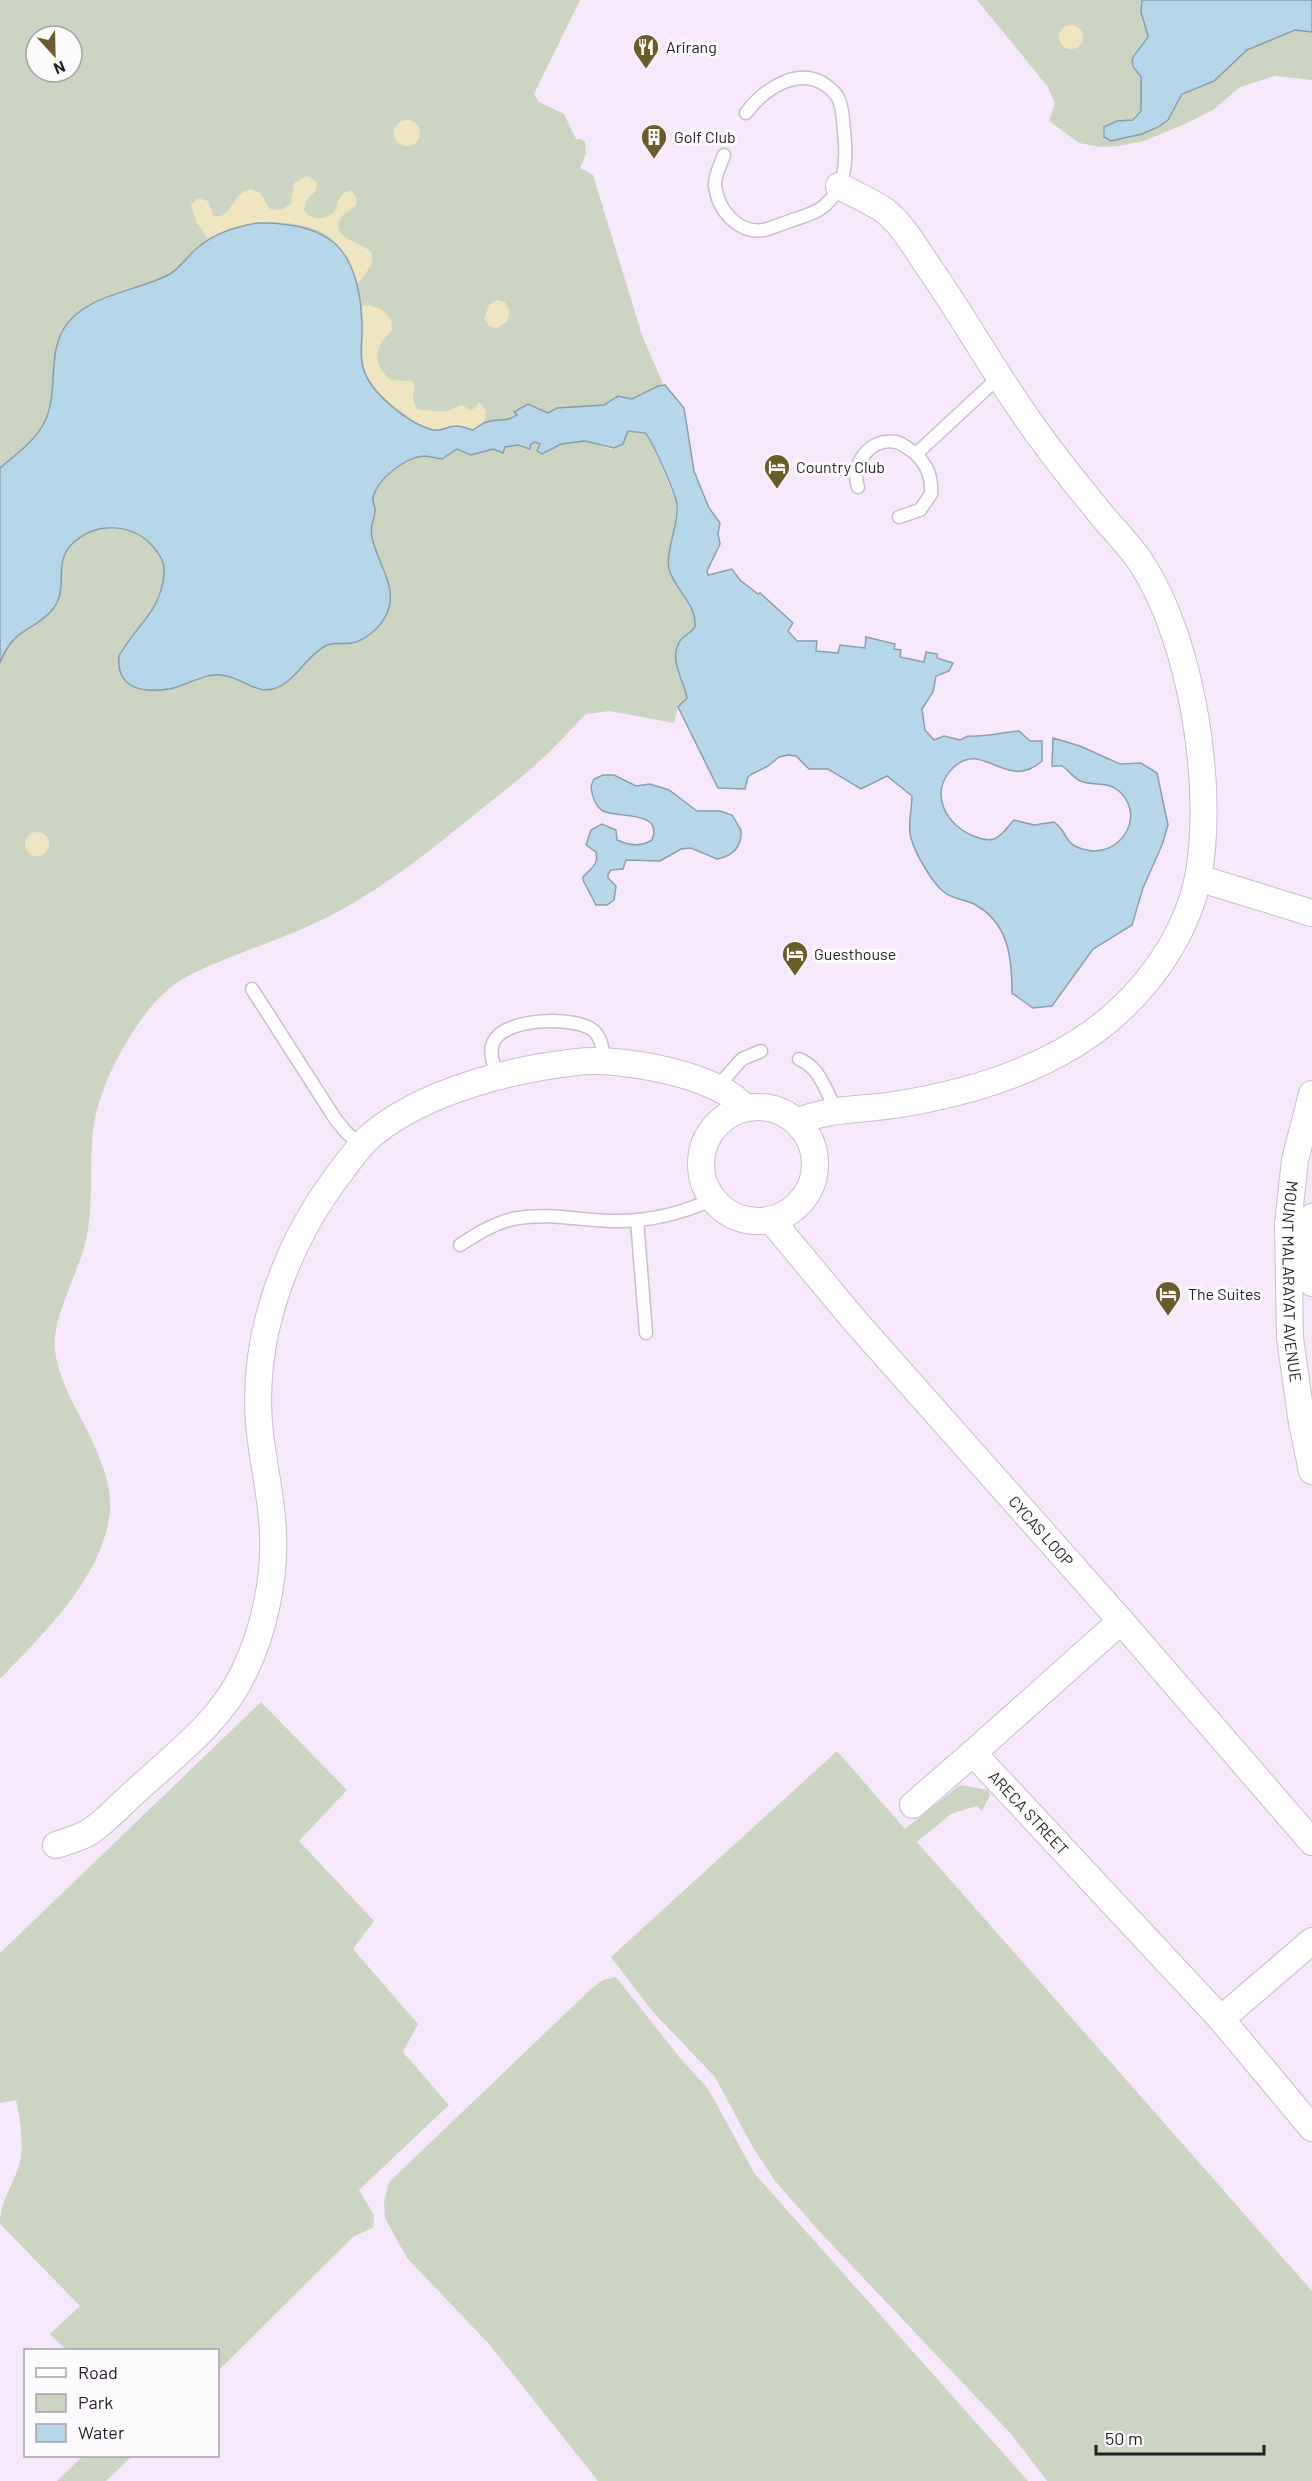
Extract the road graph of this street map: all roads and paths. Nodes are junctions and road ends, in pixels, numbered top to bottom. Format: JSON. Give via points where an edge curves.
{"nodes":[{"id":1,"x":746,"y":113,"type":"dead end"},
{"id":2,"x":724,"y":155,"type":"dead end"},
{"id":3,"x":839,"y":186,"type":"junction"},
{"id":4,"x":999,"y":378,"type":"junction"},
{"id":5,"x":916,"y":454,"type":"junction"},
{"id":6,"x":858,"y":487,"type":"dead end"},
{"id":7,"x":899,"y":517,"type":"dead end"},
{"id":8,"x":1198,"y":878,"type":"junction"},
{"id":9,"x":1312,"y":913,"type":"edge"},
{"id":10,"x":252,"y":989,"type":"dead end"},
{"id":11,"x":761,"y":1051,"type":"dead end"},
{"id":12,"x":799,"y":1059,"type":"dead end"},
{"id":13,"x":604,"y":1062,"type":"junction"},
{"id":14,"x":498,"y":1077,"type":"junction"},
{"id":15,"x":718,"y":1086,"type":"junction"},
{"id":16,"x":1312,"y":1094,"type":"edge"},
{"id":17,"x":745,"y":1108,"type":"junction"},
{"id":18,"x":837,"y":1110,"type":"junction"},
{"id":19,"x":797,"y":1122,"type":"junction"},
{"id":20,"x":361,"y":1145,"type":"junction"},
{"id":21,"x":1303,"y":1160,"type":"edge"},
{"id":22,"x":712,"y":1199,"type":"junction"},
{"id":23,"x":1312,"y":1217,"type":"edge"},
{"id":24,"x":637,"y":1220,"type":"junction"},
{"id":25,"x":771,"y":1220,"type":"junction"},
{"id":26,"x":460,"y":1245,"type":"dead end"},
{"id":27,"x":1312,"y":1283,"type":"edge"},
{"id":28,"x":646,"y":1333,"type":"dead end"},
{"id":29,"x":1312,"y":1472,"type":"edge"},
{"id":30,"x":1121,"y":1621,"type":"junction"},
{"id":31,"x":973,"y":1753,"type":"junction"},
{"id":32,"x":913,"y":1805,"type":"dead end"},
{"id":33,"x":1312,"y":1842,"type":"edge"},
{"id":34,"x":56,"y":1845,"type":"dead end"},
{"id":35,"x":1312,"y":1941,"type":"edge"},
{"id":36,"x":1221,"y":2019,"type":"junction"},
{"id":37,"x":1312,"y":2128,"type":"edge"}],
"edges":[{"from":1,"to":3,"type":"lane","via":[[765,93],[793,79],[820,81],[833,90],[841,106],[847,157]]},
{"from":2,"to":3,"type":"lane","via":[[715,185],[726,213],[742,227],[764,230],[812,213],[823,207]]},
{"from":3,"to":4,"type":"street","via":[[883,209],[905,232]]},
{"from":4,"to":5,"type":"lane"},
{"from":4,"to":8,"type":"street","via":[[1142,564],[1169,618],[1189,691],[1202,780],[1204,806]]},
{"from":5,"to":6,"type":"lane","via":[[897,442],[886,441],[871,448],[856,469]]},
{"from":5,"to":7,"type":"lane","via":[[929,472],[931,494],[920,510]]},
{"from":8,"to":9,"type":"street"},
{"from":8,"to":18,"type":"street","via":[[1187,914],[1153,974],[1123,1007],[1078,1043],[1030,1068],[942,1096]]},
{"from":10,"to":20,"type":"lane","via":[[336,1120]]},
{"from":11,"to":15,"type":"lane","via":[[742,1059]]},
{"from":12,"to":18,"type":"lane","via":[[819,1074]]},
{"from":13,"to":14,"type":"street","via":[[554,1064]]},
{"from":13,"to":14,"type":"lane","via":[[600,1040],[584,1025],[559,1020],[519,1025],[504,1030],[493,1042]]},
{"from":13,"to":15,"type":"street","via":[[645,1066]]},
{"from":14,"to":20,"type":"street","via":[[419,1106]]},
{"from":15,"to":17,"type":"street"},
{"from":16,"to":21,"type":"street","name":"MOUNT MALARAYAT AVENUE"},
{"from":17,"to":19,"type":"street","via":[[782,1112]]},
{"from":17,"to":22,"type":"street","via":[[716,1125],[706,1139],[701,1172]]},
{"from":18,"to":19,"type":"street"},
{"from":19,"to":25,"type":"street","via":[[814,1153],[811,1188],[787,1214]]},
{"from":20,"to":34,"type":"street","via":[[304,1226],[269,1316],[259,1414],[271,1510],[272,1568],[264,1613],[244,1672],[210,1723],[90,1832]]},
{"from":21,"to":29,"type":"street","name":"MOUNT MALARAYAT AVENUE","via":[[1288,1224],[1290,1338]]},
{"from":22,"to":24,"type":"lane","via":[[683,1211]]},
{"from":22,"to":25,"type":"street","via":[[740,1219]]},
{"from":23,"to":27,"type":"street","name":"MOUNT MALARAYAT AVENUE"},
{"from":24,"to":26,"type":"lane","via":[[516,1218]]},
{"from":24,"to":28,"type":"lane"},
{"from":25,"to":30,"type":"street","name":"CYCAS LOOP","via":[[855,1321]]},
{"from":30,"to":31,"type":"street"},
{"from":30,"to":33,"type":"street","name":"CYCAS LOOP"},
{"from":31,"to":32,"type":"street"},
{"from":31,"to":36,"type":"street","name":"ARECA STREET"},
{"from":35,"to":36,"type":"street"},
{"from":36,"to":37,"type":"street","name":"ARECA STREET"}]}
